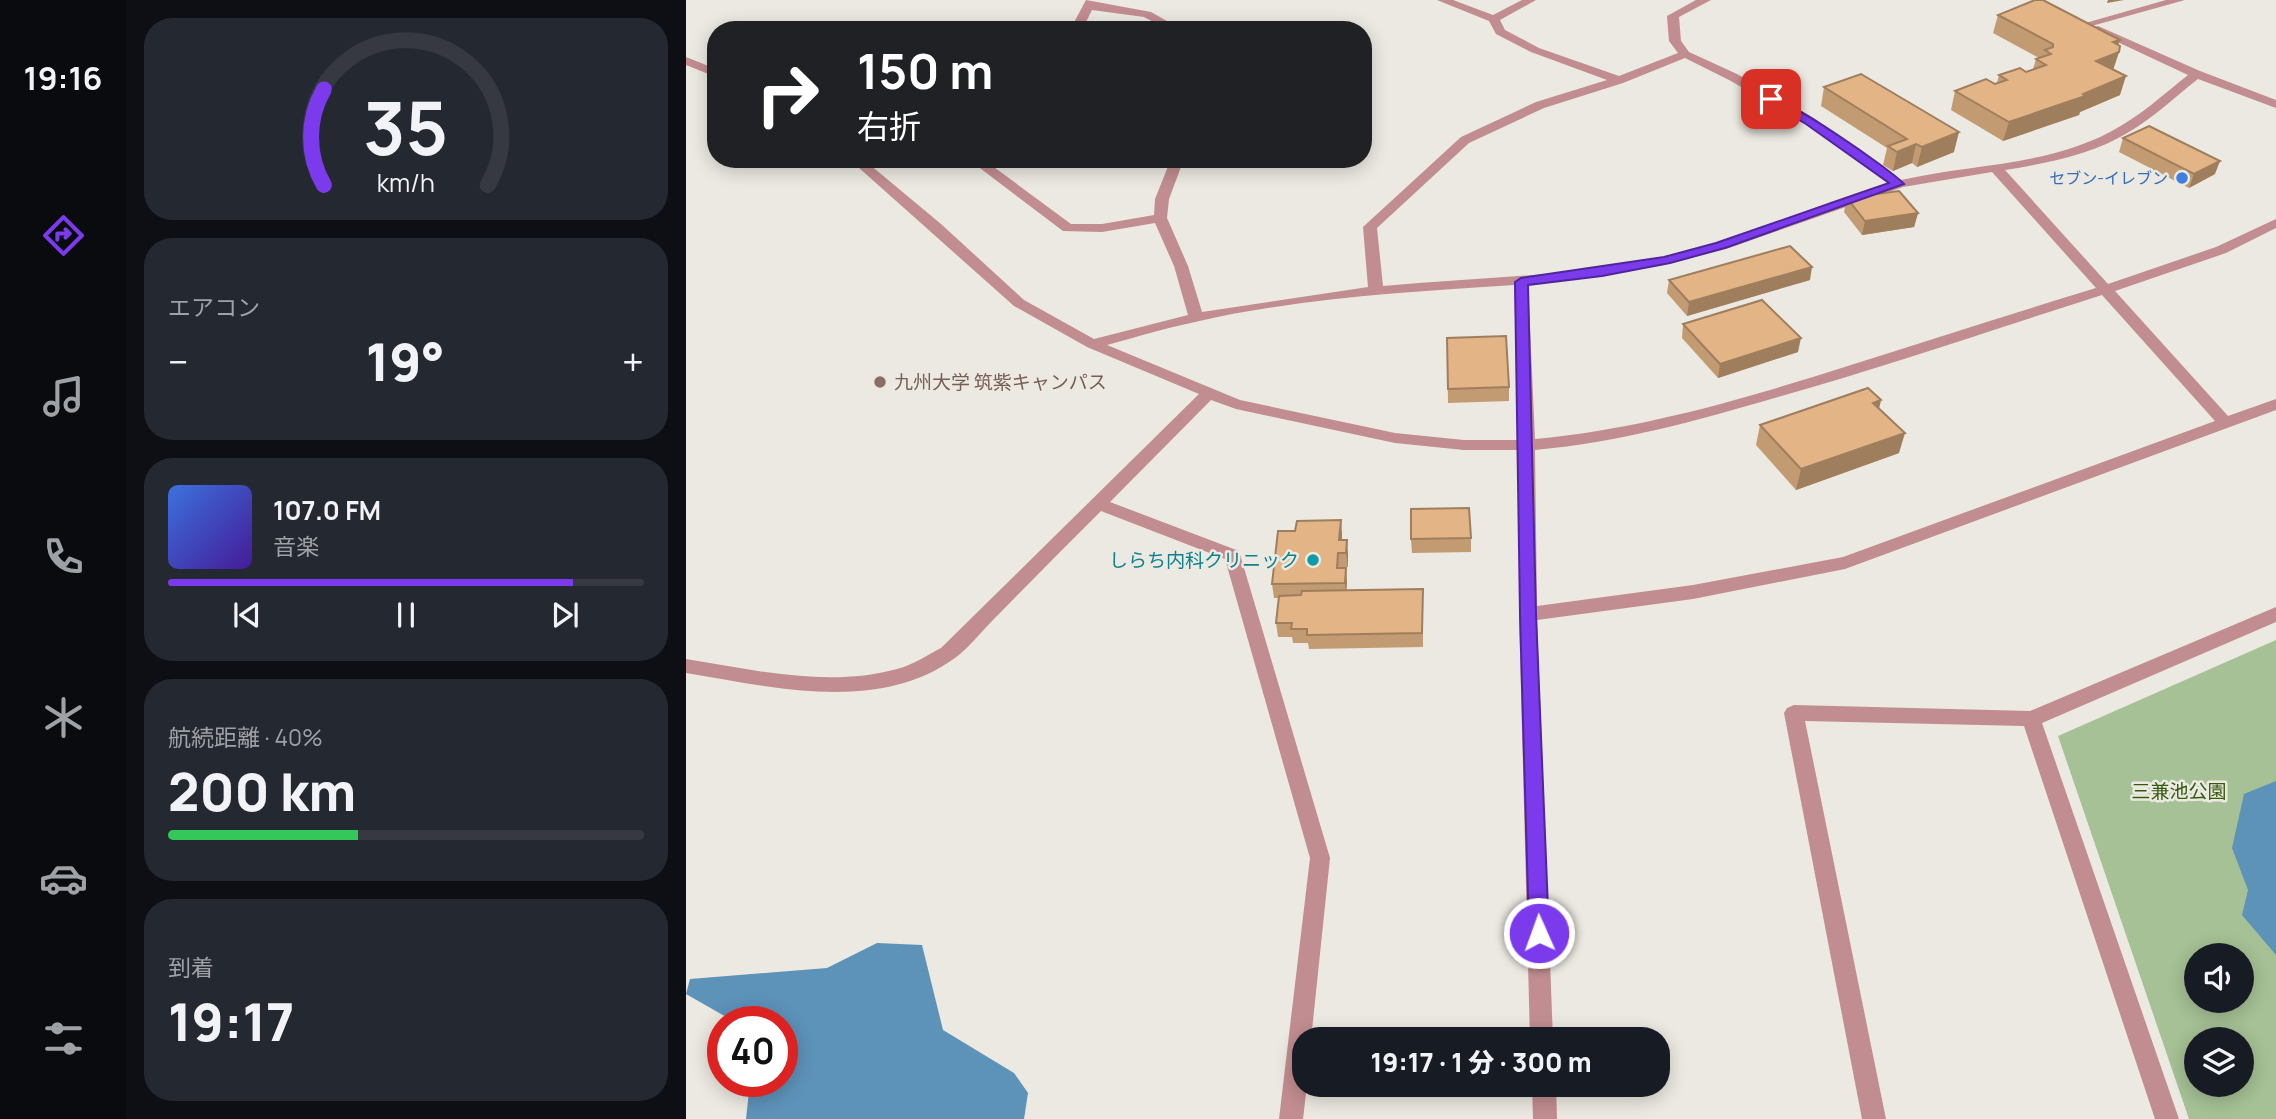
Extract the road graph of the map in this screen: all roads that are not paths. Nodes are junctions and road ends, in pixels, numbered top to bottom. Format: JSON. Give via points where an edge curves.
{"nodes":[{"id":1,"x":1443,"y":0,"type":"edge"},
{"id":2,"x":1530,"y":0,"type":"edge"},
{"id":3,"x":1705,"y":0,"type":"edge"},
{"id":4,"x":2179,"y":0,"type":"edge"},
{"id":5,"x":1091,"y":3,"type":"edge"},
{"id":6,"x":1494,"y":19,"type":"junction"},
{"id":7,"x":1081,"y":21,"type":"edge"},
{"id":8,"x":1160,"y":21,"type":"edge"},
{"id":9,"x":1685,"y":54,"type":"junction"},
{"id":10,"x":686,"y":61,"type":"edge"},
{"id":11,"x":707,"y":69,"type":"edge"},
{"id":12,"x":2196,"y":74,"type":"junction"},
{"id":13,"x":1619,"y":80,"type":"junction"},
{"id":14,"x":2276,"y":104,"type":"edge"},
{"id":15,"x":1995,"y":167,"type":"junction"},
{"id":16,"x":866,"y":168,"type":"edge"},
{"id":17,"x":986,"y":168,"type":"edge"},
{"id":18,"x":1175,"y":168,"type":"edge"},
{"id":19,"x":1898,"y":184,"type":"junction"},
{"id":20,"x":1160,"y":218,"type":"junction"},
{"id":21,"x":2276,"y":223,"type":"edge"},
{"id":22,"x":1521,"y":282,"type":"junction"},
{"id":23,"x":2106,"y":289,"type":"junction"},
{"id":24,"x":1376,"y":291,"type":"junction"},
{"id":25,"x":1196,"y":317,"type":"junction"},
{"id":26,"x":1092,"y":344,"type":"junction"},
{"id":27,"x":1209,"y":393,"type":"junction"},
{"id":28,"x":2276,"y":404,"type":"edge"},
{"id":29,"x":2225,"y":422,"type":"junction"},
{"id":30,"x":1527,"y":445,"type":"junction"},
{"id":31,"x":1099,"y":504,"type":"junction"},
{"id":32,"x":1528,"y":614,"type":"junction"},
{"id":33,"x":2276,"y":614,"type":"edge"},
{"id":34,"x":686,"y":666,"type":"edge"},
{"id":35,"x":2031,"y":719,"type":"junction"},
{"id":36,"x":1542,"y":1027,"type":"edge"},
{"id":37,"x":1544,"y":1097,"type":"edge"},
{"id":38,"x":1291,"y":1119,"type":"edge"},
{"id":39,"x":1545,"y":1119,"type":"edge"},
{"id":40,"x":1874,"y":1119,"type":"edge"},
{"id":41,"x":2167,"y":1119,"type":"edge"}],
"edges":[{"from":1,"to":6,"type":"street"},
{"from":2,"to":6,"type":"street"},
{"from":3,"to":9,"type":"street","via":[[1673,16],[1675,41]]},
{"from":4,"to":12,"type":"street","via":[[2083,22]]},
{"from":5,"to":7,"type":"street"},
{"from":5,"to":8,"type":"street"},
{"from":6,"to":13,"type":"street","via":[[1500,32],[1535,50]]},
{"from":9,"to":13,"type":"street"},
{"from":9,"to":19,"type":"street","via":[[1810,121]]},
{"from":10,"to":11,"type":"street"},
{"from":12,"to":14,"type":"street"},
{"from":12,"to":15,"type":"street","via":[[2110,138],[2064,154]]},
{"from":13,"to":24,"type":"street","via":[[1540,105],[1465,140],[1370,227]]},
{"from":15,"to":19,"type":"street"},
{"from":15,"to":23,"type":"street"},
{"from":16,"to":26,"type":"street","via":[[1019,303]]},
{"from":17,"to":20,"type":"street","via":[[1068,228],[1102,228]]},
{"from":18,"to":20,"type":"street"},
{"from":19,"to":22,"type":"street","via":[[1665,261]]},
{"from":20,"to":25,"type":"street"},
{"from":21,"to":23,"type":"street","via":[[2221,250]]},
{"from":22,"to":24,"type":"street"},
{"from":22,"to":30,"type":"street"},
{"from":23,"to":29,"type":"street"},
{"from":23,"to":30,"type":"street","via":[[1660,426]]},
{"from":24,"to":25,"type":"street"},
{"from":25,"to":26,"type":"street"},
{"from":26,"to":27,"type":"street"},
{"from":27,"to":30,"type":"street","via":[[1236,404],[1395,438]]},
{"from":27,"to":31,"type":"street"},
{"from":28,"to":29,"type":"street"},
{"from":29,"to":32,"type":"street","via":[[1845,563],[1693,592]]},
{"from":30,"to":32,"type":"street"},
{"from":31,"to":34,"type":"street","via":[[948,653],[900,676],[854,683],[805,683]]},
{"from":31,"to":38,"type":"street","via":[[1233,555],[1320,858]]},
{"from":32,"to":36,"type":"street"},
{"from":33,"to":35,"type":"street"},
{"from":35,"to":40,"type":"street","via":[[1794,713]]},
{"from":35,"to":41,"type":"street"},
{"from":37,"to":39,"type":"street"}]}
